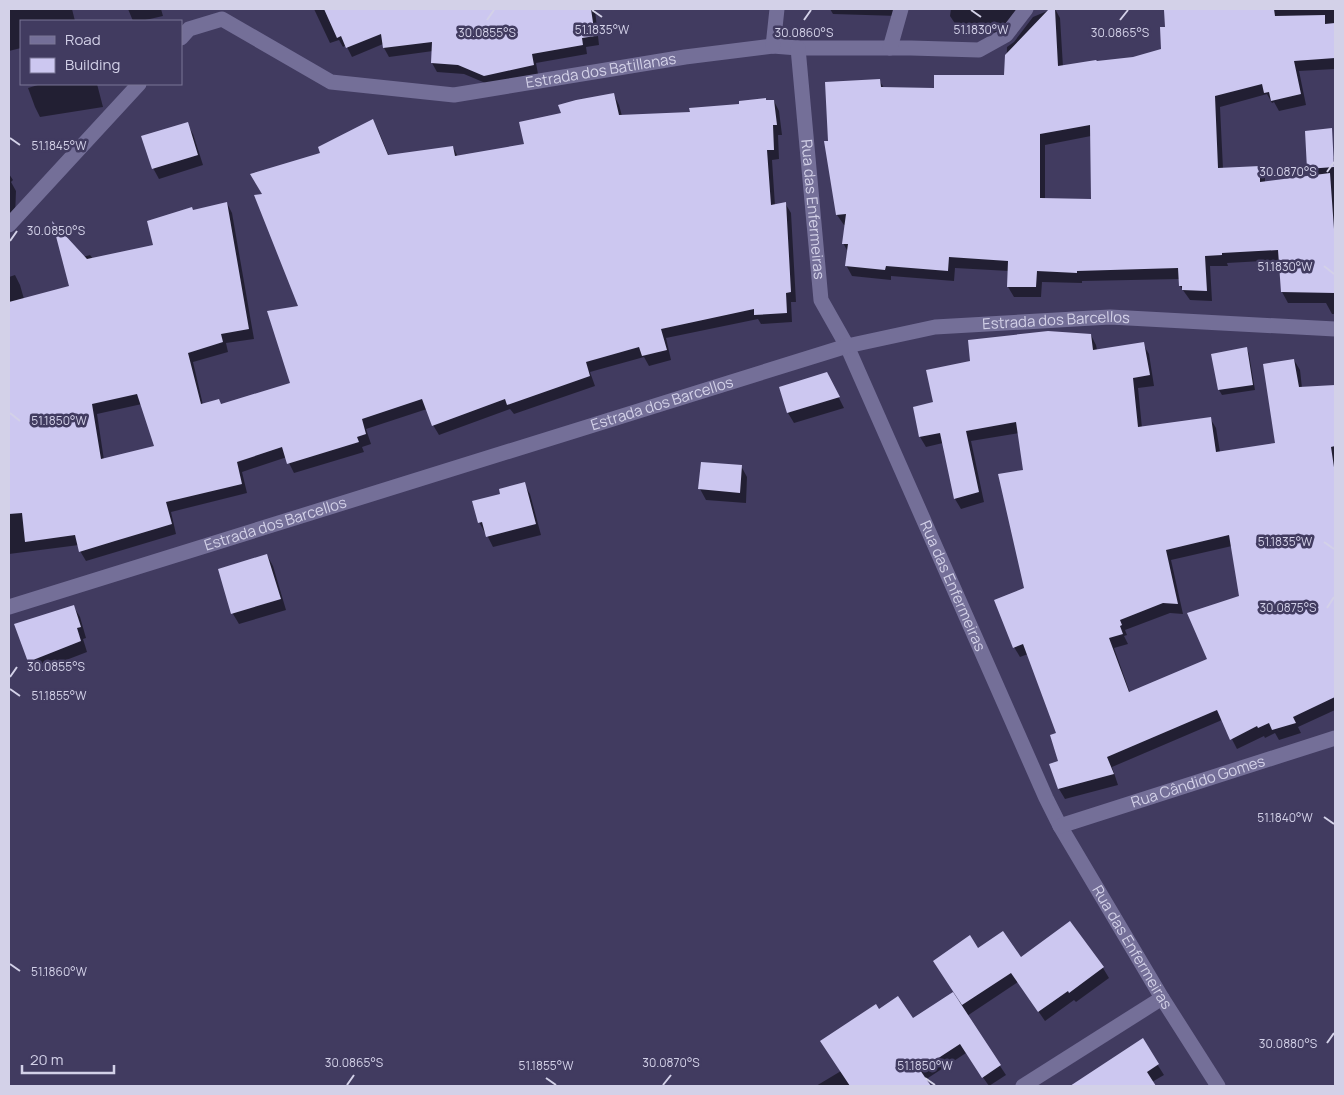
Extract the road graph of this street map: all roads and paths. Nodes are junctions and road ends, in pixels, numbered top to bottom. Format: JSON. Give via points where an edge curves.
{"nodes":[{"id":1,"x":777,"y":9,"type":"edge"},
{"id":2,"x":900,"y":9,"type":"edge"},
{"id":3,"x":1026,"y":9,"type":"edge"},
{"id":4,"x":221,"y":14,"type":"edge"},
{"id":5,"x":182,"y":37,"type":"edge"},
{"id":6,"x":773,"y":46,"type":"junction"},
{"id":7,"x":798,"y":48,"type":"junction"},
{"id":8,"x":890,"y":48,"type":"junction"},
{"id":9,"x":138,"y":85,"type":"edge"},
{"id":10,"x":9,"y":225,"type":"edge"},
{"id":11,"x":1335,"y":329,"type":"edge"},
{"id":12,"x":847,"y":346,"type":"junction"},
{"id":13,"x":9,"y":606,"type":"edge"},
{"id":14,"x":1335,"y":738,"type":"edge"},
{"id":15,"x":1060,"y":826,"type":"junction"},
{"id":16,"x":1162,"y":998,"type":"junction"},
{"id":17,"x":1023,"y":1086,"type":"edge"},
{"id":18,"x":1218,"y":1086,"type":"edge"}],
"edges":[{"from":1,"to":6,"type":"street"},
{"from":2,"to":8,"type":"street"},
{"from":3,"to":8,"type":"street","name":"Estrada dos Batillanas","via":[[1006,36],[979,50]]},
{"from":4,"to":5,"type":"street","name":"Estrada dos Batillanas","via":[[189,29]]},
{"from":4,"to":6,"type":"street","name":"Estrada dos Batillanas","via":[[332,82],[454,95]]},
{"from":6,"to":7,"type":"street","name":"Estrada dos Batillanas"},
{"from":7,"to":8,"type":"street","name":"Estrada dos Batillanas"},
{"from":7,"to":12,"type":"street","name":"Rua das Enfermeiras","via":[[821,300]]},
{"from":9,"to":10,"type":"street"},
{"from":11,"to":12,"type":"street","name":"Estrada dos Barcellos","via":[[1110,317],[935,327]]},
{"from":12,"to":13,"type":"street","name":"Estrada dos Barcellos"},
{"from":12,"to":15,"type":"street","name":"Rua das Enfermeiras"},
{"from":14,"to":15,"type":"street","name":"Rua Cândido Gomes"},
{"from":15,"to":16,"type":"street","name":"Rua das Enfermeiras"},
{"from":16,"to":17,"type":"street"},
{"from":16,"to":18,"type":"street","name":"Rua das Enfermeiras"}]}
